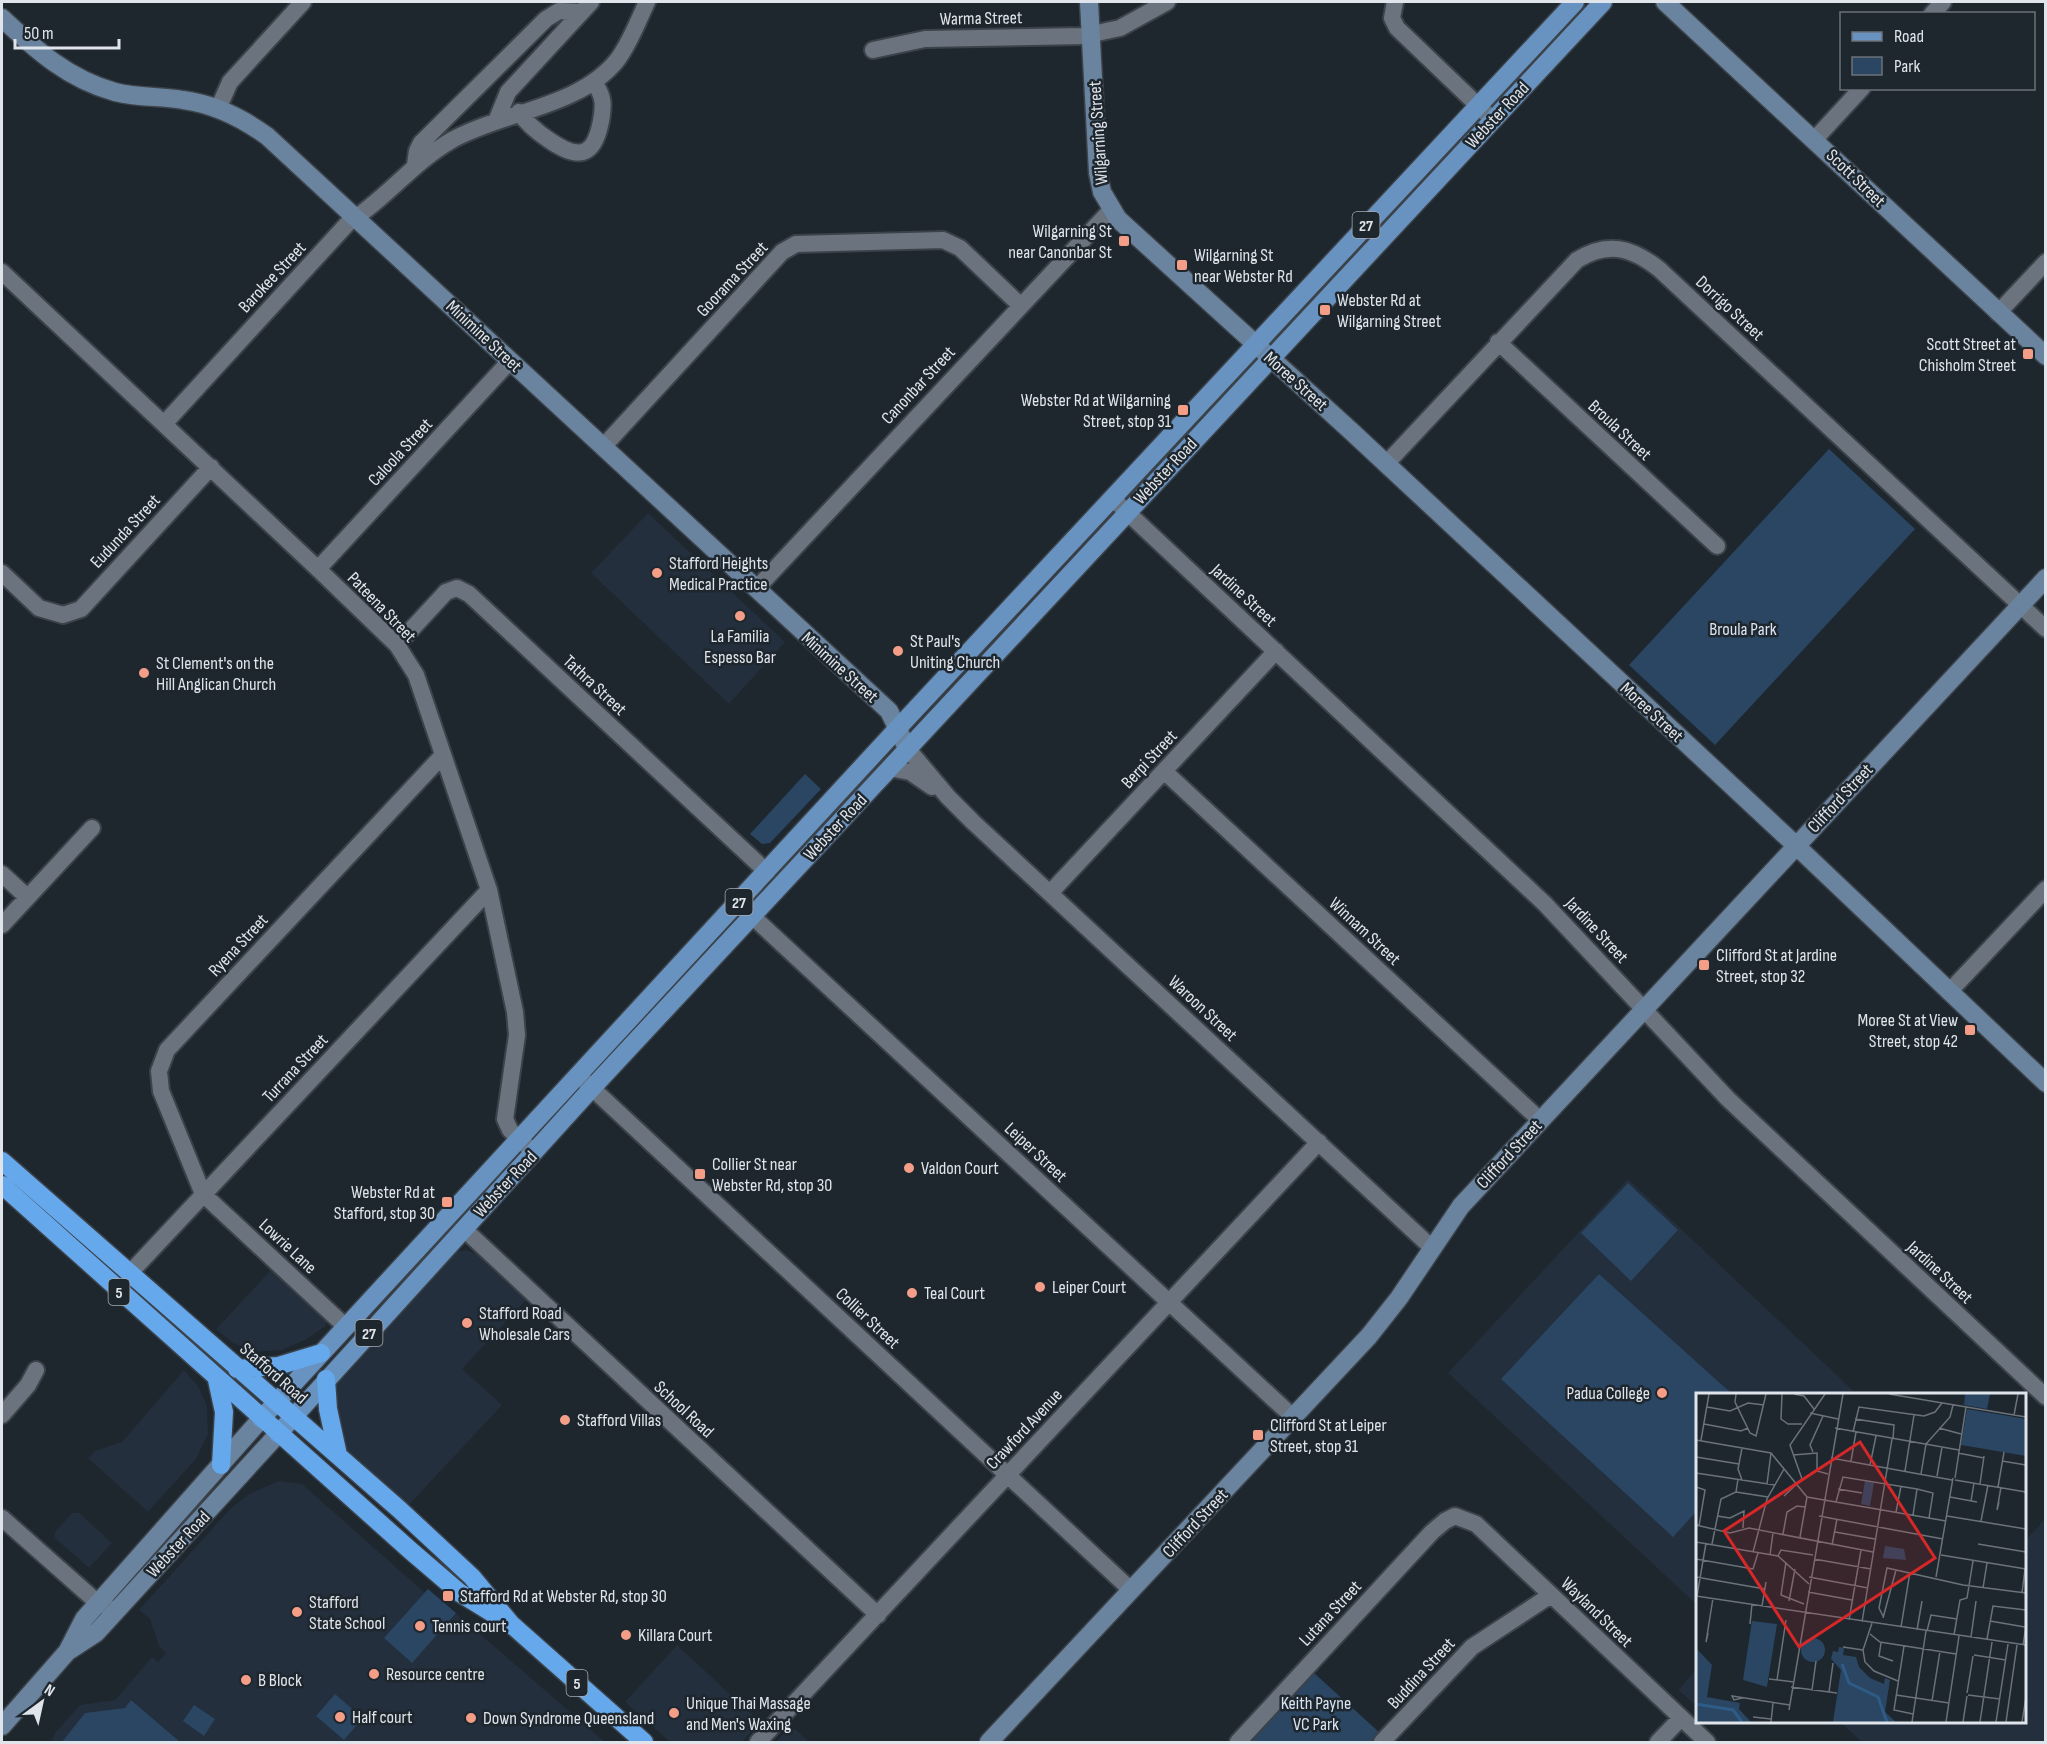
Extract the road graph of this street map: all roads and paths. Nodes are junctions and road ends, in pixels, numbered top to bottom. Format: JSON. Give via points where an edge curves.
{"nodes":[{"id":1,"x":303,"y":2,"type":"edge"},
{"id":2,"x":647,"y":2,"type":"edge"},
{"id":3,"x":1089,"y":2,"type":"edge"},
{"id":4,"x":1167,"y":2,"type":"edge"},
{"id":5,"x":1395,"y":2,"type":"edge"},
{"id":6,"x":1575,"y":2,"type":"edge"},
{"id":7,"x":1603,"y":2,"type":"edge"},
{"id":8,"x":1665,"y":2,"type":"edge"},
{"id":9,"x":586,"y":7,"type":"edge"},
{"id":10,"x":2,"y":18,"type":"edge"},
{"id":11,"x":1092,"y":34,"type":"junction"},
{"id":12,"x":873,"y":50,"type":"dead end"},
{"id":13,"x":594,"y":82,"type":"junction"},
{"id":14,"x":1860,"y":90,"type":"edge"},
{"id":15,"x":1477,"y":105,"type":"junction"},
{"id":16,"x":218,"y":109,"type":"junction"},
{"id":17,"x":519,"y":111,"type":"junction"},
{"id":18,"x":497,"y":119,"type":"junction"},
{"id":19,"x":1492,"y":119,"type":"junction"},
{"id":20,"x":1815,"y":139,"type":"junction"},
{"id":21,"x":415,"y":165,"type":"junction"},
{"id":22,"x":1111,"y":210,"type":"junction"},
{"id":23,"x":357,"y":218,"type":"junction"},
{"id":24,"x":2046,"y":262,"type":"edge"},
{"id":25,"x":2,"y":272,"type":"edge"},
{"id":26,"x":1020,"y":305,"type":"junction"},
{"id":27,"x":1998,"y":312,"type":"junction"},
{"id":28,"x":1498,"y":342,"type":"junction"},
{"id":29,"x":1255,"y":345,"type":"junction"},
{"id":30,"x":2046,"y":356,"type":"edge"},
{"id":31,"x":1270,"y":359,"type":"junction"},
{"id":32,"x":510,"y":361,"type":"junction"},
{"id":33,"x":164,"y":424,"type":"junction"},
{"id":34,"x":603,"y":447,"type":"junction"},
{"id":35,"x":1386,"y":464,"type":"junction"},
{"id":36,"x":211,"y":466,"type":"junction"},
{"id":37,"x":1112,"y":498,"type":"junction"},
{"id":38,"x":1126,"y":512,"type":"junction"},
{"id":39,"x":1717,"y":546,"type":"dead end"},
{"id":40,"x":318,"y":569,"type":"junction"},
{"id":41,"x":2,"y":573,"type":"edge"},
{"id":42,"x":2046,"y":578,"type":"edge"},
{"id":43,"x":756,"y":589,"type":"junction"},
{"id":44,"x":2020,"y":605,"type":"junction"},
{"id":45,"x":2046,"y":629,"type":"edge"},
{"id":46,"x":396,"y":645,"type":"junction"},
{"id":47,"x":1276,"y":651,"type":"junction"},
{"id":48,"x":898,"y":728,"type":"junction"},
{"id":49,"x":907,"y":748,"type":"junction"},
{"id":50,"x":443,"y":755,"type":"junction"},
{"id":51,"x":889,"y":768,"type":"junction"},
{"id":52,"x":1164,"y":771,"type":"junction"},
{"id":53,"x":948,"y":797,"type":"junction"},
{"id":54,"x":92,"y":828,"type":"dead end"},
{"id":55,"x":1796,"y":846,"type":"junction"},
{"id":56,"x":767,"y":872,"type":"junction"},
{"id":57,"x":2,"y":874,"type":"edge"},
{"id":58,"x":2046,"y":889,"type":"edge"},
{"id":59,"x":489,"y":890,"type":"junction"},
{"id":60,"x":1050,"y":893,"type":"junction"},
{"id":61,"x":27,"y":897,"type":"junction"},
{"id":62,"x":752,"y":916,"type":"junction"},
{"id":63,"x":2,"y":925,"type":"edge"},
{"id":64,"x":1949,"y":992,"type":"junction"},
{"id":65,"x":1644,"y":1010,"type":"junction"},
{"id":66,"x":578,"y":1075,"type":"junction"},
{"id":67,"x":2046,"y":1083,"type":"edge"},
{"id":68,"x":592,"y":1088,"type":"junction"},
{"id":69,"x":1540,"y":1120,"type":"junction"},
{"id":70,"x":518,"y":1139,"type":"junction"},
{"id":71,"x":1319,"y":1142,"type":"junction"},
{"id":72,"x":534,"y":1153,"type":"junction"},
{"id":73,"x":2,"y":1161,"type":"edge"},
{"id":74,"x":2,"y":1185,"type":"edge"},
{"id":75,"x":203,"y":1194,"type":"junction"},
{"id":76,"x":464,"y":1229,"type":"junction"},
{"id":77,"x":1431,"y":1247,"type":"junction"},
{"id":78,"x":129,"y":1274,"type":"junction"},
{"id":79,"x":1169,"y":1302,"type":"junction"},
{"id":80,"x":346,"y":1327,"type":"junction"},
{"id":81,"x":321,"y":1353,"type":"junction"},
{"id":82,"x":237,"y":1369,"type":"junction"},
{"id":83,"x":36,"y":1370,"type":"dead end"},
{"id":84,"x":326,"y":1379,"type":"junction"},
{"id":85,"x":217,"y":1380,"type":"junction"},
{"id":86,"x":2046,"y":1397,"type":"edge"},
{"id":87,"x":276,"y":1402,"type":"junction"},
{"id":88,"x":2,"y":1415,"type":"edge"},
{"id":89,"x":293,"y":1417,"type":"junction"},
{"id":90,"x":1293,"y":1417,"type":"junction"},
{"id":91,"x":261,"y":1419,"type":"junction"},
{"id":92,"x":278,"y":1434,"type":"junction"},
{"id":93,"x":338,"y":1455,"type":"junction"},
{"id":94,"x":221,"y":1465,"type":"junction"},
{"id":95,"x":1008,"y":1474,"type":"junction"},
{"id":96,"x":1455,"y":1516,"type":"joint"},
{"id":97,"x":2,"y":1518,"type":"edge"},
{"id":98,"x":1131,"y":1590,"type":"junction"},
{"id":99,"x":1551,"y":1595,"type":"junction"},
{"id":100,"x":98,"y":1603,"type":"junction"},
{"id":101,"x":117,"y":1611,"type":"junction"},
{"id":102,"x":878,"y":1616,"type":"junction"},
{"id":103,"x":511,"y":1624,"type":"junction"},
{"id":104,"x":68,"y":1652,"type":"junction"},
{"id":105,"x":1681,"y":1718,"type":"junction"},
{"id":106,"x":2,"y":1726,"type":"edge"},
{"id":107,"x":644,"y":1743,"type":"edge"},
{"id":108,"x":758,"y":1743,"type":"edge"},
{"id":109,"x":989,"y":1743,"type":"edge"},
{"id":110,"x":1238,"y":1743,"type":"edge"},
{"id":111,"x":1382,"y":1743,"type":"edge"},
{"id":112,"x":1658,"y":1743,"type":"edge"},
{"id":113,"x":1707,"y":1743,"type":"edge"}],
"edges":[{"from":1,"to":16,"type":"street","via":[[234,76]]},
{"from":2,"to":13,"type":"street","name":"Barokee Street","via":[[625,48]]},
{"from":3,"to":11,"type":"street","name":"Wilgarning Street"},
{"from":4,"to":11,"type":"street","name":"Warma Street","via":[[1128,24]]},
{"from":5,"to":15,"type":"street","via":[[1392,18],[1397,28]]},
{"from":6,"to":15,"type":"main road","name":"Webster Road","number":"27"},
{"from":7,"to":19,"type":"main road","name":"Webster Road","number":"27"},
{"from":8,"to":20,"type":"street","name":"Scott Street"},
{"from":9,"to":18,"type":"street","name":"Barokee Street","via":[[508,92]]},
{"from":9,"to":21,"type":"street","name":"Barokee Street","via":[[550,15],[421,143]]},
{"from":10,"to":16,"type":"street","name":"Minimine Street","via":[[47,59],[82,80],[128,95],[185,100]]},
{"from":11,"to":12,"type":"street","name":"Warma Street","via":[[925,39]]},
{"from":11,"to":22,"type":"street","name":"Wilgarning Street","via":[[1098,173]]},
{"from":13,"to":17,"type":"street","name":"Barokee Street","via":[[575,93]]},
{"from":13,"to":17,"type":"street","via":[[603,97],[603,108],[597,137],[584,152],[563,150],[530,126]]},
{"from":14,"to":20,"type":"street"},
{"from":15,"to":19,"type":"street"},
{"from":15,"to":29,"type":"main road","name":"Webster Road","number":"27"},
{"from":16,"to":23,"type":"street","name":"Minimine Street","via":[[267,135]]},
{"from":17,"to":18,"type":"street","name":"Barokee Street"},
{"from":18,"to":21,"type":"street","name":"Barokee Street","via":[[452,140]]},
{"from":19,"to":31,"type":"main road","name":"Webster Road","number":"27"},
{"from":20,"to":27,"type":"street","name":"Scott Street"},
{"from":21,"to":23,"type":"street","name":"Barokee Street"},
{"from":22,"to":26,"type":"street","name":"Canonbar Street"},
{"from":22,"to":29,"type":"street","name":"Wilgarning Street"},
{"from":23,"to":32,"type":"street","name":"Minimine Street"},
{"from":23,"to":33,"type":"street","name":"Barokee Street","via":[[348,223]]},
{"from":24,"to":27,"type":"street"},
{"from":25,"to":33,"type":"street","name":"Pateena Street"},
{"from":26,"to":34,"type":"street","name":"Goorama Street","via":[[960,248],[944,240],[796,244],[782,252]]},
{"from":26,"to":43,"type":"street","name":"Canonbar Street"},
{"from":27,"to":30,"type":"street","name":"Scott Street"},
{"from":28,"to":35,"type":"street","name":"Dorrigo Street"},
{"from":28,"to":39,"type":"street","name":"Broula Street"},
{"from":28,"to":44,"type":"street","name":"Dorrigo Street","via":[[1577,260],[1604,248],[1632,251],[1659,268]]},
{"from":29,"to":31,"type":"street","name":"Moree Street"},
{"from":29,"to":37,"type":"main road","name":"Webster Road","number":"27"},
{"from":31,"to":35,"type":"street","name":"Moree Street"},
{"from":31,"to":38,"type":"main road","name":"Webster Road","number":"27"},
{"from":32,"to":34,"type":"street","name":"Minimine Street"},
{"from":32,"to":40,"type":"street","name":"Caloola Street"},
{"from":33,"to":36,"type":"street","name":"Pateena Street"},
{"from":34,"to":43,"type":"street","name":"Minimine Street"},
{"from":35,"to":55,"type":"street","name":"Moree Street"},
{"from":36,"to":40,"type":"street","name":"Pateena Street"},
{"from":36,"to":41,"type":"street","name":"Eudunda Street","via":[[81,609],[63,615],[39,608]]},
{"from":37,"to":38,"type":"street","name":"Jardine Street"},
{"from":37,"to":48,"type":"main road","name":"Webster Road","number":"27"},
{"from":38,"to":47,"type":"street","name":"Jardine Street"},
{"from":38,"to":49,"type":"main road","name":"Webster Road","number":"27"},
{"from":40,"to":46,"type":"street","name":"Pateena Street"},
{"from":42,"to":44,"type":"street","name":"Clifford Street"},
{"from":43,"to":48,"type":"street","name":"Minimine Street","via":[[889,711]]},
{"from":44,"to":45,"type":"street","name":"Dorrigo Street"},
{"from":44,"to":55,"type":"street","name":"Clifford Street"},
{"from":46,"to":50,"type":"street","name":"Pateena Street","via":[[416,675]]},
{"from":46,"to":56,"type":"street","name":"Tathra Street","via":[[446,592],[457,588],[469,594]]},
{"from":47,"to":52,"type":"street","name":"Berpi Street"},
{"from":47,"to":65,"type":"street","name":"Jardine Street","via":[[1545,903]]},
{"from":48,"to":49,"type":"street","name":"Minimine Street"},
{"from":48,"to":56,"type":"main road","name":"Webster Road","number":"27"},
{"from":49,"to":51,"type":"main road","name":"Webster Road","number":"27"},
{"from":49,"to":53,"type":"street","name":"Waroon Street"},
{"from":50,"to":59,"type":"street","name":"Pateena Street"},
{"from":50,"to":75,"type":"street","name":"Ryena Street","via":[[167,1050],[159,1071],[161,1091]]},
{"from":51,"to":53,"type":"street","name":"Waroon Street","via":[[910,772]]},
{"from":51,"to":62,"type":"main road","name":"Webster Road","number":"27"},
{"from":52,"to":60,"type":"street","name":"Berpi Street"},
{"from":52,"to":69,"type":"street","name":"Winnam Street"},
{"from":53,"to":60,"type":"street","name":"Waroon Street"},
{"from":54,"to":61,"type":"street"},
{"from":55,"to":64,"type":"street","name":"Moree Street"},
{"from":55,"to":65,"type":"street","name":"Clifford Street"},
{"from":56,"to":66,"type":"main road","name":"Webster Road","number":"27"},
{"from":57,"to":61,"type":"street"},
{"from":58,"to":64,"type":"street"},
{"from":59,"to":70,"type":"street","name":"Pateena Street","via":[[515,1012],[517,1035],[505,1112],[507,1126]]},
{"from":59,"to":75,"type":"street","name":"Turrana Street"},
{"from":60,"to":71,"type":"street","name":"Waroon Street"},
{"from":61,"to":63,"type":"street"},
{"from":62,"to":68,"type":"main road","name":"Webster Road","number":"27"},
{"from":62,"to":79,"type":"street","name":"Leiper Street"},
{"from":64,"to":67,"type":"street","name":"Moree Street"},
{"from":65,"to":69,"type":"street","name":"Clifford Street"},
{"from":65,"to":86,"type":"street","name":"Jardine Street","via":[[1752,1123]]},
{"from":66,"to":68,"type":"street","name":"Collier Street"},
{"from":66,"to":70,"type":"main road","name":"Webster Road","number":"27"},
{"from":68,"to":72,"type":"main road","name":"Webster Road","number":"27"},
{"from":68,"to":95,"type":"street","name":"Collier Street"},
{"from":69,"to":77,"type":"street","name":"Clifford Street","via":[[1461,1206]]},
{"from":70,"to":72,"type":"street","name":"Pateena Street"},
{"from":70,"to":80,"type":"main road","name":"Webster Road","number":"27"},
{"from":71,"to":77,"type":"street","name":"Waroon Street"},
{"from":71,"to":79,"type":"street","name":"Crawford Avenue"},
{"from":72,"to":76,"type":"main road","name":"Webster Road","number":"27"},
{"from":73,"to":78,"type":"highway","name":"Stafford Road","number":"5"},
{"from":74,"to":85,"type":"highway","name":"Stafford Road","number":"5"},
{"from":75,"to":78,"type":"street","name":"Turrana Street"},
{"from":75,"to":80,"type":"street","name":"Lowrie Lane"},
{"from":76,"to":84,"type":"main road","name":"Webster Road","number":"27"},
{"from":76,"to":102,"type":"street","name":"School Road"},
{"from":77,"to":90,"type":"street","name":"Clifford Street","via":[[1387,1315]]},
{"from":78,"to":82,"type":"highway","name":"Stafford Road","number":"5"},
{"from":79,"to":90,"type":"street","name":"Leiper Street"},
{"from":79,"to":95,"type":"street","name":"Crawford Avenue"},
{"from":80,"to":81,"type":"main road","name":"Webster Road","number":"27"},
{"from":81,"to":82,"type":"highway","via":[[278,1366]]},
{"from":81,"to":87,"type":"main road","name":"Webster Road","number":"27"},
{"from":82,"to":87,"type":"highway","name":"Stafford Road","number":"5"},
{"from":83,"to":88,"type":"street"},
{"from":84,"to":89,"type":"main road","name":"Webster Road","number":"27"},
{"from":84,"to":93,"type":"highway","via":[[327,1410]]},
{"from":85,"to":91,"type":"highway","name":"Stafford Road","number":"5"},
{"from":85,"to":94,"type":"highway","via":[[224,1422]]},
{"from":87,"to":89,"type":"highway","name":"Stafford Road","number":"5"},
{"from":87,"to":91,"type":"main road","name":"Webster Road","number":"27"},
{"from":89,"to":92,"type":"main road","name":"Webster Road","number":"27"},
{"from":89,"to":93,"type":"highway","name":"Stafford Road","number":"5"},
{"from":90,"to":98,"type":"street","name":"Clifford Street"},
{"from":91,"to":92,"type":"highway","name":"Stafford Road","number":"5"},
{"from":91,"to":94,"type":"street","name":"Webster Road"},
{"from":92,"to":101,"type":"street","name":"Webster Road"},
{"from":92,"to":103,"type":"highway","name":"Stafford Road","number":"5","via":[[460,1593]]},
{"from":93,"to":103,"type":"highway","name":"Stafford Road","number":"5","via":[[472,1577]]},
{"from":94,"to":100,"type":"street","name":"Webster Road"},
{"from":95,"to":98,"type":"street","name":"Collier Street"},
{"from":95,"to":102,"type":"street","name":"Crawford Avenue"},
{"from":96,"to":99,"type":"street","name":"Wayland Street","via":[[1476,1524]]},
{"from":96,"to":110,"type":"street","name":"Lutana Street","via":[[1432,1532]]},
{"from":97,"to":100,"type":"street"},
{"from":98,"to":109,"type":"street","name":"Clifford Street"},
{"from":99,"to":105,"type":"street","name":"Wayland Street"},
{"from":99,"to":111,"type":"street","name":"Buddina Street","via":[[1462,1656]]},
{"from":100,"to":101,"type":"street"},
{"from":100,"to":104,"type":"street","name":"Webster Road","via":[[84,1619]]},
{"from":101,"to":104,"type":"street","name":"Webster Road","via":[[96,1633]]},
{"from":102,"to":108,"type":"street","name":"Crawford Avenue"},
{"from":103,"to":107,"type":"highway","name":"Stafford Road","number":"5"},
{"from":104,"to":106,"type":"street","name":"Webster Road"},
{"from":105,"to":112,"type":"street"},
{"from":105,"to":113,"type":"street","name":"Wayland Street"}]}
